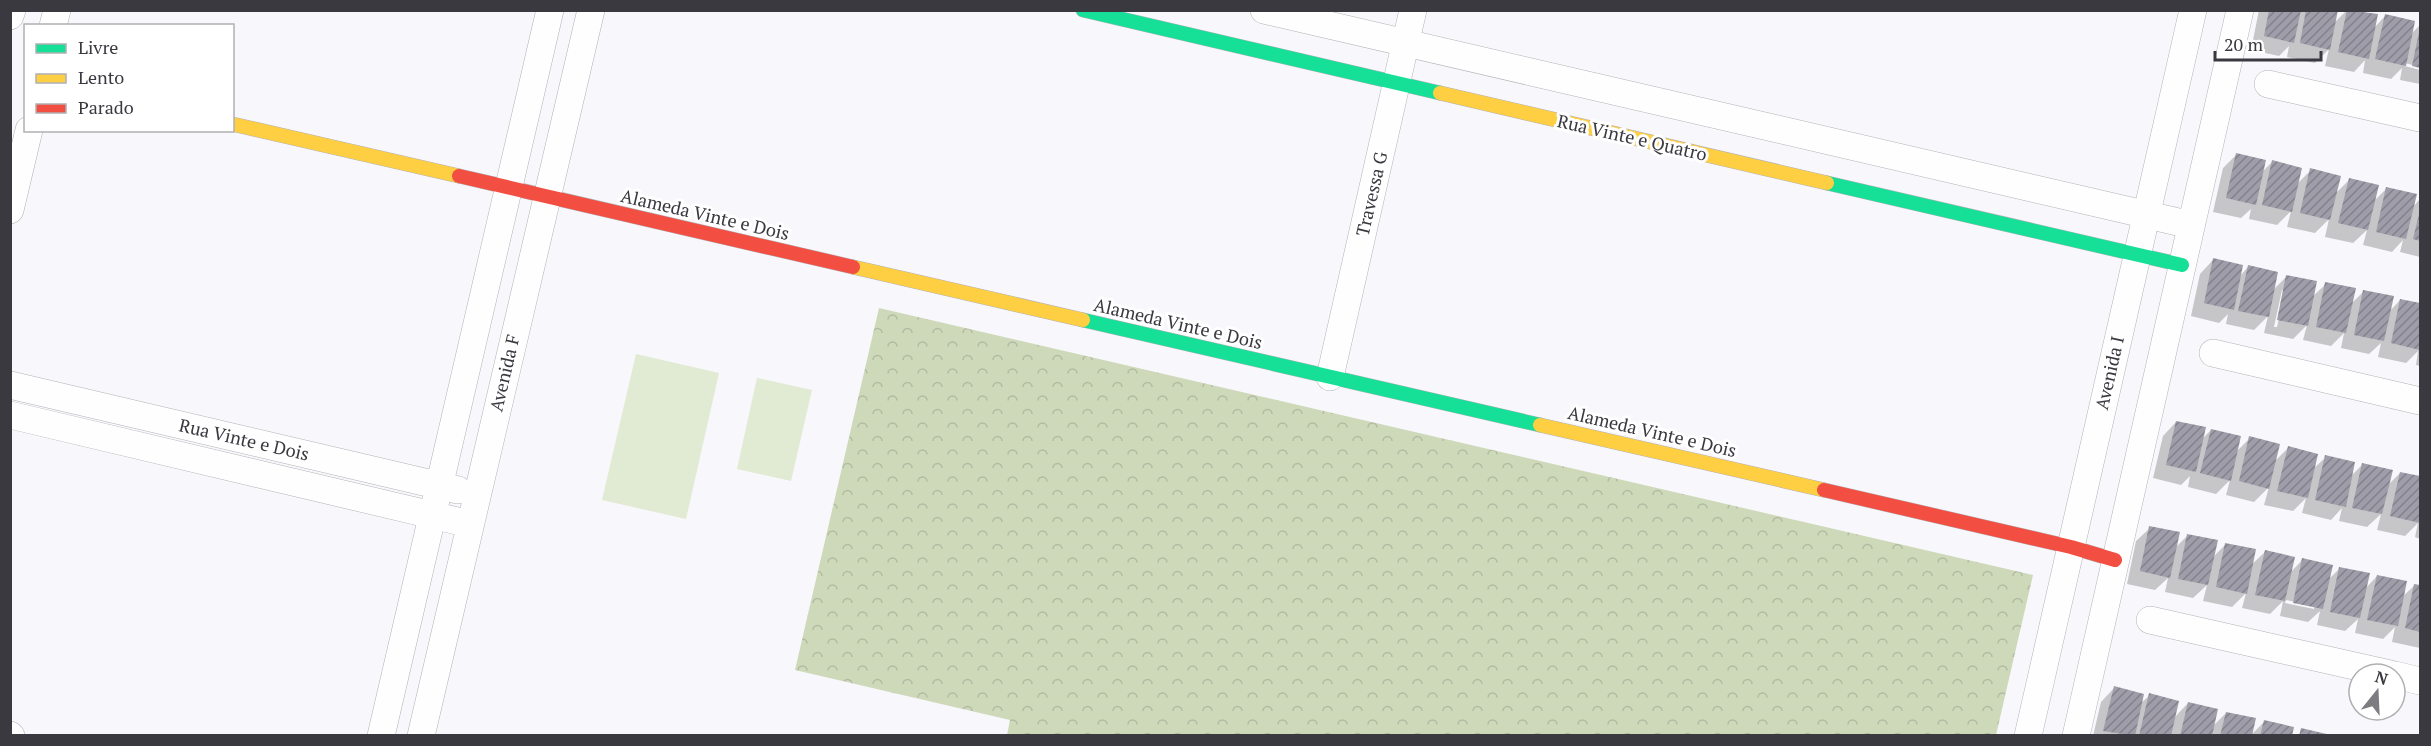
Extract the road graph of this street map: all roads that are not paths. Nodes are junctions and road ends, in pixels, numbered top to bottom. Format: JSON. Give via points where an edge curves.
{"nodes":[{"id":1,"x":12,"y":10,"type":"edge"},
{"id":2,"x":550,"y":10,"type":"edge"},
{"id":3,"x":591,"y":10,"type":"edge"},
{"id":4,"x":1083,"y":10,"type":"edge"},
{"id":5,"x":1264,"y":10,"type":"edge"},
{"id":6,"x":1413,"y":10,"type":"edge"},
{"id":7,"x":2193,"y":10,"type":"edge"},
{"id":8,"x":2240,"y":10,"type":"edge"},
{"id":9,"x":10,"y":16,"type":"edge"},
{"id":10,"x":1406,"y":43,"type":"junction"},
{"id":11,"x":1397,"y":83,"type":"junction"},
{"id":12,"x":2268,"y":84,"type":"dead end"},
{"id":13,"x":2421,"y":118,"type":"edge"},
{"id":14,"x":234,"y":124,"type":"edge"},
{"id":15,"x":29,"y":132,"type":"edge"},
{"id":16,"x":507,"y":189,"type":"junction"},
{"id":17,"x":546,"y":197,"type":"junction"},
{"id":18,"x":10,"y":210,"type":"edge"},
{"id":19,"x":2147,"y":214,"type":"junction"},
{"id":20,"x":2191,"y":225,"type":"junction"},
{"id":21,"x":2137,"y":254,"type":"junction"},
{"id":22,"x":2182,"y":265,"type":"junction"},
{"id":23,"x":2212,"y":352,"type":"dead end"},
{"id":24,"x":1330,"y":377,"type":"junction"},
{"id":25,"x":10,"y":385,"type":"edge"},
{"id":26,"x":2421,"y":401,"type":"edge"},
{"id":27,"x":10,"y":415,"type":"edge"},
{"id":28,"x":440,"y":486,"type":"junction"},
{"id":29,"x":477,"y":495,"type":"junction"},
{"id":30,"x":433,"y":515,"type":"junction"},
{"id":31,"x":470,"y":524,"type":"junction"},
{"id":32,"x":2071,"y":547,"type":"junction"},
{"id":33,"x":2115,"y":560,"type":"junction"},
{"id":34,"x":2150,"y":620,"type":"dead end"},
{"id":35,"x":2347,"y":664,"type":"edge"},
{"id":36,"x":381,"y":735,"type":"edge"},
{"id":37,"x":421,"y":735,"type":"edge"},
{"id":38,"x":2028,"y":735,"type":"edge"},
{"id":39,"x":2076,"y":735,"type":"edge"}],
"edges":[{"from":1,"to":9,"type":"street"},
{"from":2,"to":16,"type":"street"},
{"from":3,"to":17,"type":"street","name":"Avenida F"},
{"from":4,"to":11,"type":"street","name":"Rua Vinte e Quatro"},
{"from":5,"to":10,"type":"street"},
{"from":6,"to":10,"type":"street","name":"Travessa G"},
{"from":7,"to":19,"type":"street","name":"Avenida I"},
{"from":8,"to":20,"type":"street"},
{"from":10,"to":11,"type":"street","name":"Travessa G"},
{"from":10,"to":19,"type":"street"},
{"from":11,"to":21,"type":"street","name":"Rua Vinte e Quatro"},
{"from":11,"to":24,"type":"street","name":"Travessa G"},
{"from":12,"to":13,"type":"street"},
{"from":14,"to":16,"type":"street","name":"Alameda Vinte e Dois"},
{"from":15,"to":18,"type":"street"},
{"from":16,"to":17,"type":"street","name":"Alameda Vinte e Dois"},
{"from":16,"to":28,"type":"street"},
{"from":17,"to":24,"type":"street","name":"Alameda Vinte e Dois"},
{"from":17,"to":29,"type":"street","name":"Avenida F"},
{"from":19,"to":20,"type":"street"},
{"from":19,"to":21,"type":"street","name":"Avenida I"},
{"from":20,"to":22,"type":"street"},
{"from":21,"to":22,"type":"street","name":"Rua Vinte e Quatro"},
{"from":21,"to":32,"type":"street","name":"Avenida I"},
{"from":22,"to":33,"type":"street"},
{"from":23,"to":26,"type":"street"},
{"from":24,"to":32,"type":"street","name":"Alameda Vinte e Dois"},
{"from":25,"to":28,"type":"street","name":"Rua Vinte e Dois"},
{"from":27,"to":30,"type":"street","name":"Rua Vinte e Dois"},
{"from":28,"to":29,"type":"street","name":"Rua Vinte e Dois"},
{"from":28,"to":30,"type":"street"},
{"from":29,"to":31,"type":"street","name":"Avenida F"},
{"from":30,"to":31,"type":"street","name":"Rua Vinte e Dois"},
{"from":30,"to":36,"type":"street"},
{"from":31,"to":37,"type":"street","name":"Avenida F"},
{"from":32,"to":33,"type":"street","name":"Alameda Vinte e Dois"},
{"from":32,"to":38,"type":"street","name":"Avenida I"},
{"from":33,"to":39,"type":"street"},
{"from":34,"to":35,"type":"street"}]}
